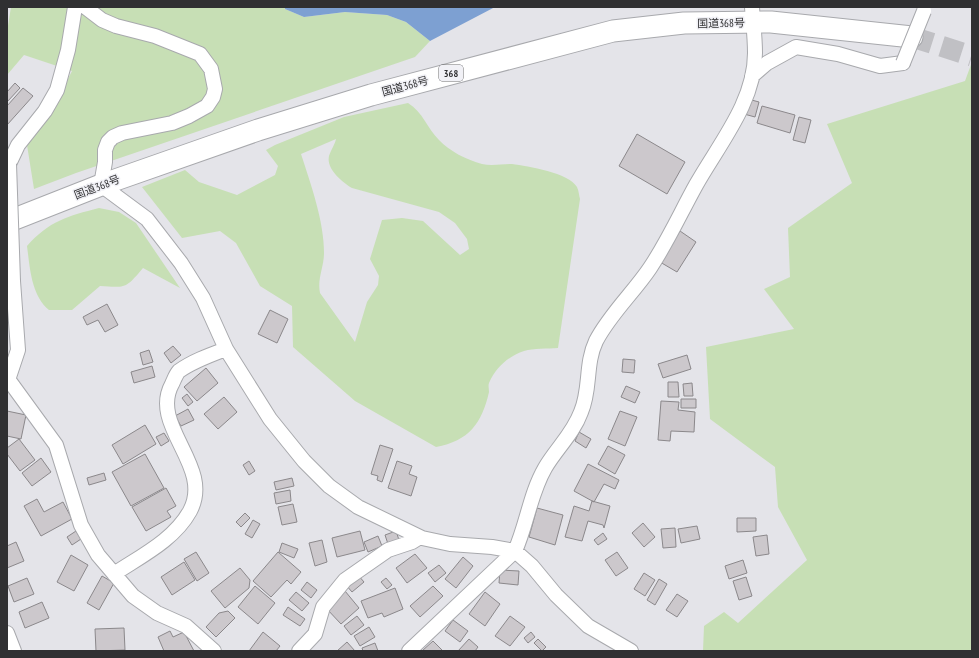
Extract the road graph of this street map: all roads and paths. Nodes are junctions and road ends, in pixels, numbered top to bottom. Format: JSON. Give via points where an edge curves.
{"nodes":[{"id":1,"x":75,"y":7,"type":"edge"},
{"id":2,"x":85,"y":7,"type":"edge"},
{"id":3,"x":925,"y":9,"type":"edge"},
{"id":4,"x":752,"y":14,"type":"edge"},
{"id":5,"x":912,"y":37,"type":"tunnel mouth"},
{"id":6,"x":752,"y":76,"type":"junction"},
{"id":7,"x":101,"y":184,"type":"junction"},
{"id":8,"x":7,"y":222,"type":"edge"},
{"id":9,"x":226,"y":349,"type":"junction"},
{"id":10,"x":7,"y":381,"type":"edge"},
{"id":11,"x":420,"y":537,"type":"junction"},
{"id":12,"x":515,"y":551,"type":"junction"},
{"id":13,"x":114,"y":574,"type":"junction"},
{"id":14,"x":7,"y":632,"type":"edge"},
{"id":15,"x":11,"y":650,"type":"edge"},
{"id":16,"x":214,"y":651,"type":"edge"},
{"id":17,"x":298,"y":651,"type":"edge"},
{"id":18,"x":409,"y":651,"type":"edge"},
{"id":19,"x":631,"y":651,"type":"edge"}],
"edges":[{"from":1,"to":10,"type":"street","bridge":true,"via":[[68,50],[57,90],[45,111],[18,144],[9,164],[18,350]]},
{"from":2,"to":7,"type":"street","via":[[102,20],[116,26],[155,36],[200,54],[211,68],[215,89],[207,106],[189,116],[172,123],[122,132],[113,137],[105,150]]},
{"from":3,"to":6,"type":"street","bridge":true,"via":[[903,63],[880,66],[838,54],[796,47],[767,63]]},
{"from":4,"to":5,"type":"highway","name":"国道368号","number":"368","via":[[771,22]]},
{"from":4,"to":6,"type":"street","via":[[755,54]]},
{"from":4,"to":7,"type":"highway","name":"国道368号","number":"368","via":[[613,31],[559,44],[371,95],[258,130]]},
{"from":6,"to":12,"type":"street","via":[[744,101],[677,223],[650,268],[596,341],[590,359],[587,396],[582,412],[573,432],[545,468],[534,491],[524,532]]},
{"from":7,"to":8,"type":"highway","name":"国道368号","number":"368"},
{"from":7,"to":9,"type":"street","via":[[147,219],[181,263],[203,298]]},
{"from":9,"to":11,"type":"street","via":[[270,419],[304,461],[329,486],[358,507]]},
{"from":9,"to":13,"type":"street","via":[[202,358],[178,372],[169,388],[167,406],[172,428],[194,474],[195,493],[191,510],[172,535]]},
{"from":10,"to":13,"type":"street","via":[[56,445],[81,525],[98,555]]},
{"from":11,"to":12,"type":"street","via":[[450,544],[492,546]]},
{"from":11,"to":17,"type":"street","via":[[388,550],[345,580],[323,607],[315,634]]},
{"from":12,"to":18,"type":"street"},
{"from":12,"to":19,"type":"street","via":[[588,626]]},
{"from":13,"to":16,"type":"street","via":[[133,596],[158,613],[186,626]]},
{"from":14,"to":15,"type":"street"}]}
